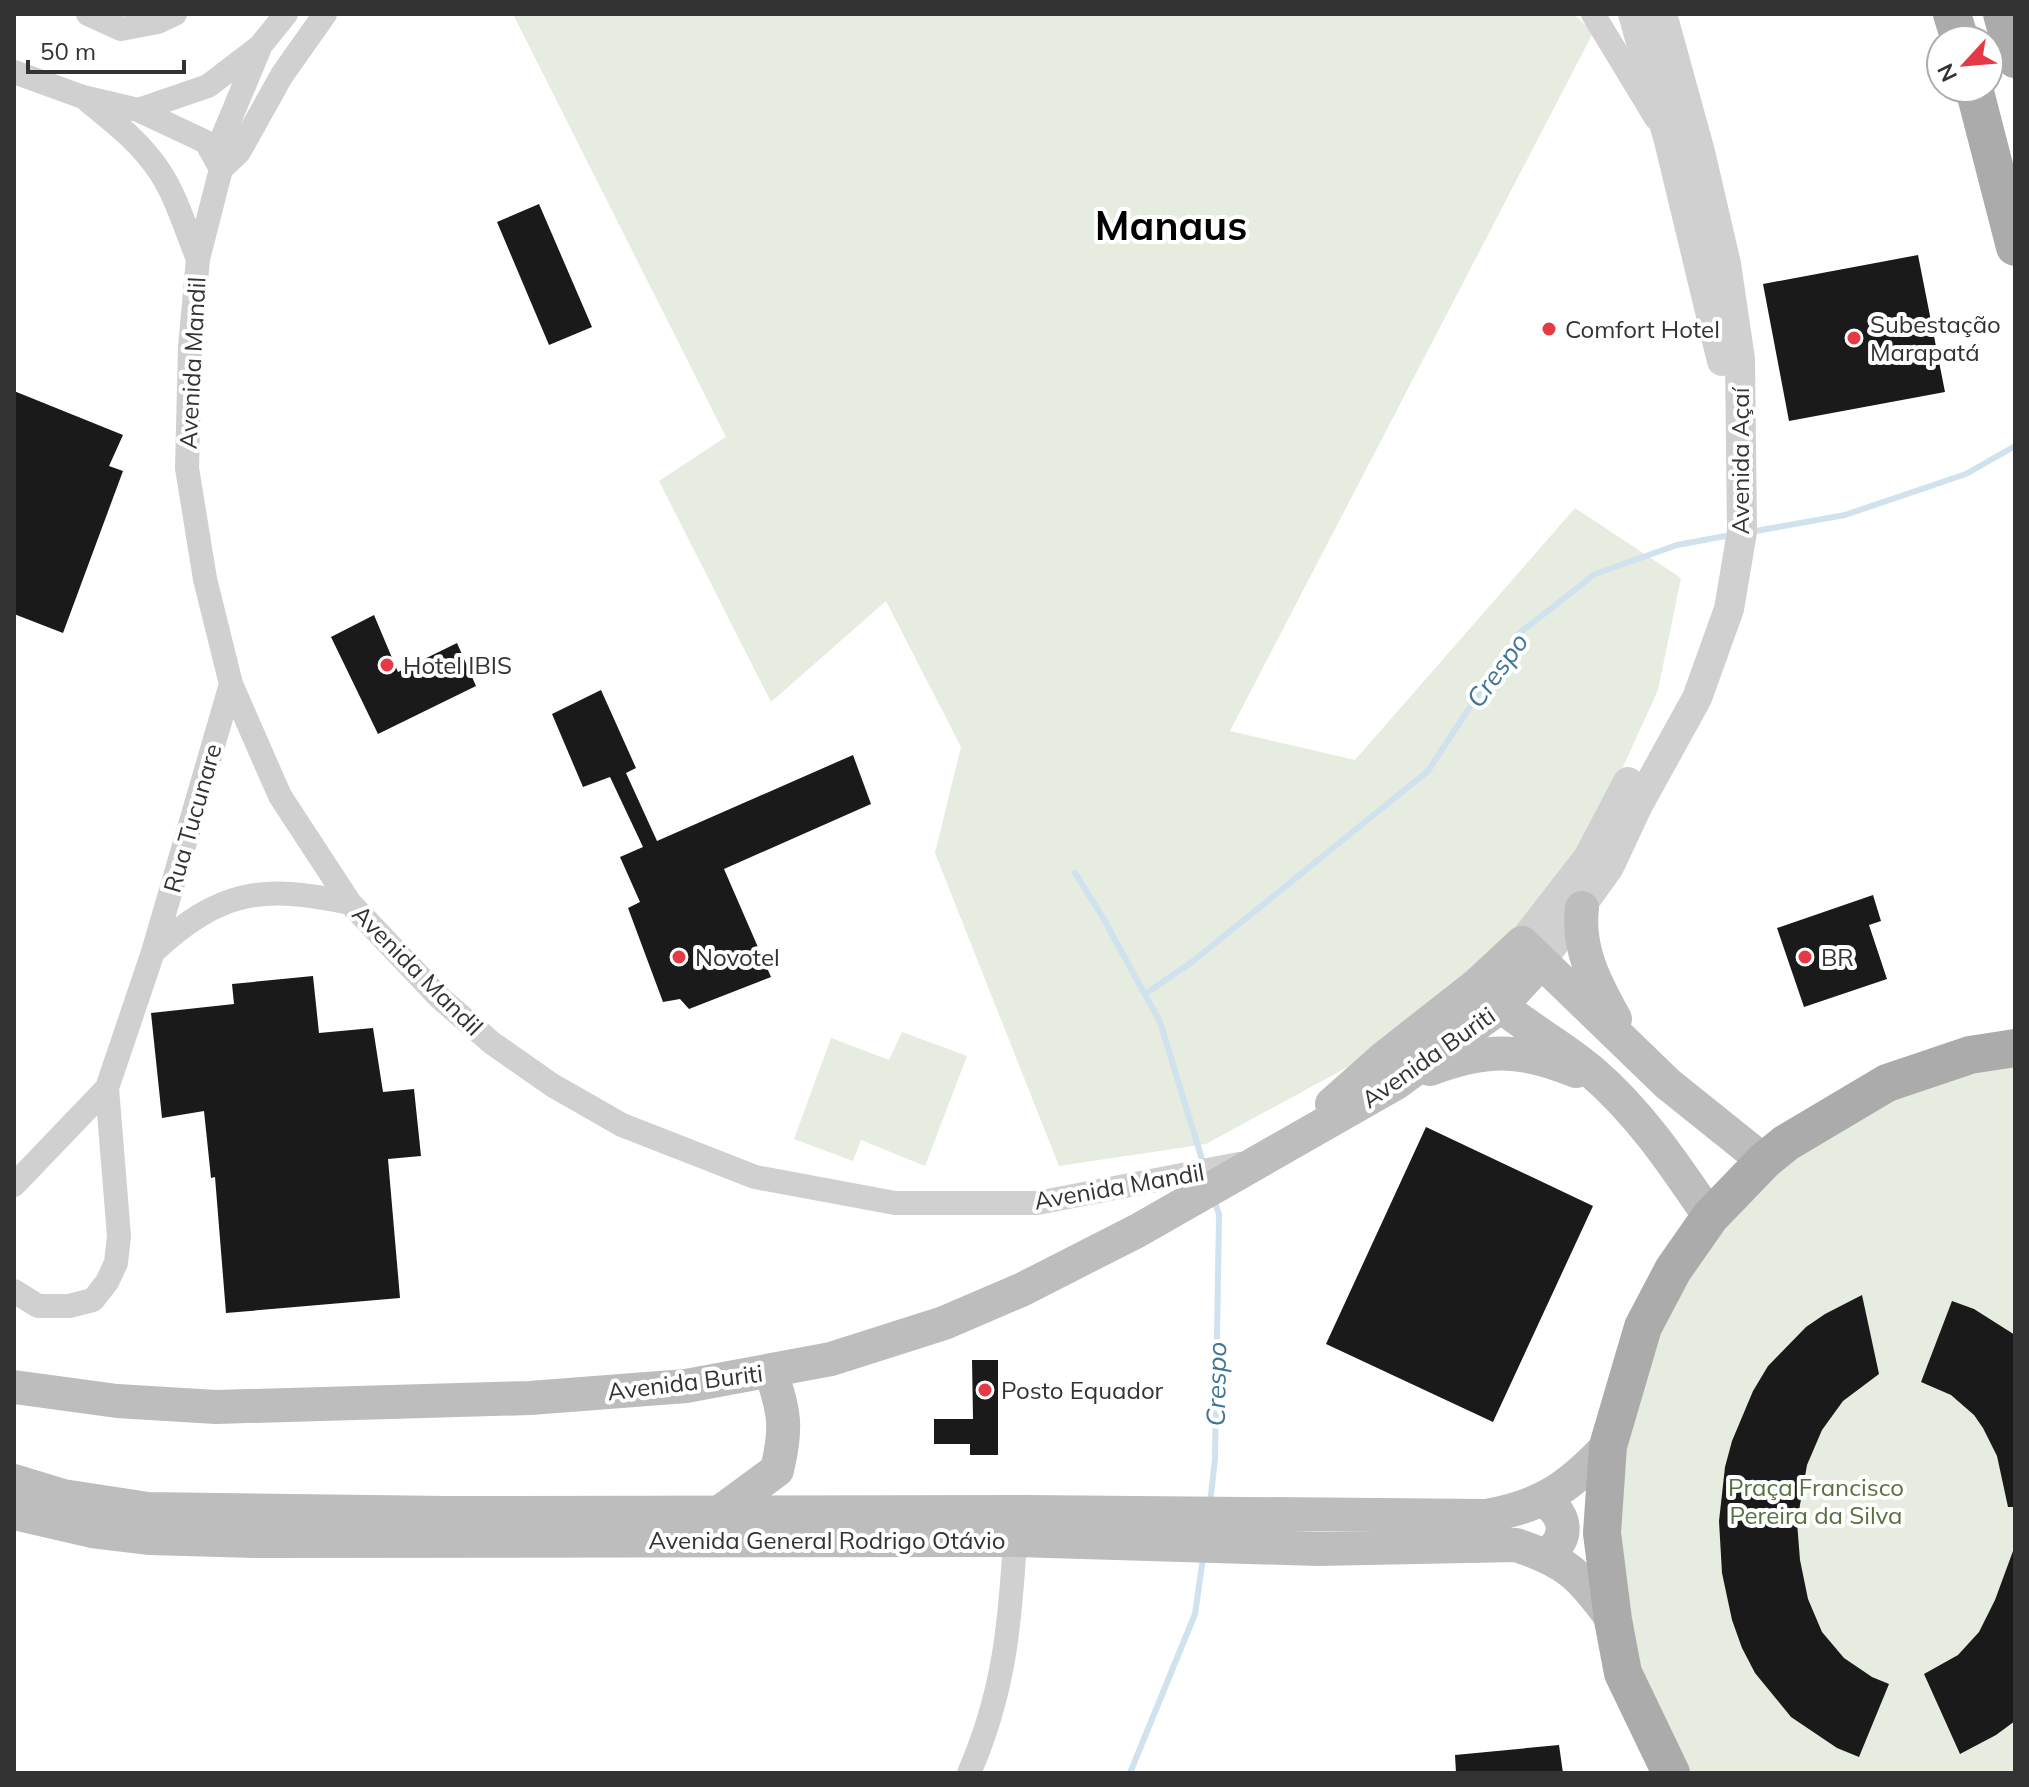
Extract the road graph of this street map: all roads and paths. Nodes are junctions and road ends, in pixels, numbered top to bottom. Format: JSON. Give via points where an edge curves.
{"nodes":[{"id":1,"x":88,"y":14,"type":"edge"},
{"id":2,"x":175,"y":14,"type":"edge"},
{"id":3,"x":286,"y":14,"type":"edge"},
{"id":4,"x":325,"y":14,"type":"edge"},
{"id":5,"x":1593,"y":14,"type":"edge"},
{"id":6,"x":1633,"y":14,"type":"edge"},
{"id":7,"x":1662,"y":14,"type":"edge"},
{"id":8,"x":2002,"y":14,"type":"edge"},
{"id":9,"x":261,"y":45,"type":"junction"},
{"id":10,"x":2015,"y":59,"type":"edge"},
{"id":11,"x":14,"y":72,"type":"edge"},
{"id":12,"x":83,"y":97,"type":"junction"},
{"id":13,"x":1978,"y":104,"type":"edge"},
{"id":14,"x":138,"y":110,"type":"junction"},
{"id":15,"x":1669,"y":141,"type":"junction"},
{"id":16,"x":221,"y":169,"type":"junction"},
{"id":17,"x":2015,"y":247,"type":"edge"},
{"id":18,"x":198,"y":259,"type":"junction"},
{"id":19,"x":231,"y":684,"type":"junction"},
{"id":20,"x":350,"y":903,"type":"junction"},
{"id":21,"x":1582,"y":908,"type":"junction"},
{"id":22,"x":153,"y":952,"type":"junction"},
{"id":23,"x":1531,"y":953,"type":"junction"},
{"id":24,"x":1489,"y":995,"type":"junction"},
{"id":25,"x":2015,"y":1048,"type":"edge"},
{"id":26,"x":1633,"y":1051,"type":"junction"},
{"id":27,"x":1396,"y":1083,"type":"junction"},
{"id":28,"x":1605,"y":1083,"type":"junction"},
{"id":29,"x":107,"y":1088,"type":"junction"},
{"id":30,"x":1304,"y":1134,"type":"junction"},
{"id":31,"x":1265,"y":1159,"type":"junction"},
{"id":32,"x":1764,"y":1161,"type":"junction"},
{"id":33,"x":14,"y":1185,"type":"edge"},
{"id":34,"x":1710,"y":1217,"type":"junction"},
{"id":35,"x":14,"y":1291,"type":"edge"},
{"id":36,"x":771,"y":1372,"type":"junction"},
{"id":37,"x":14,"y":1387,"type":"edge"},
{"id":38,"x":1608,"y":1446,"type":"junction"},
{"id":39,"x":14,"y":1481,"type":"edge"},
{"id":40,"x":1544,"y":1500,"type":"junction"},
{"id":41,"x":720,"y":1512,"type":"junction"},
{"id":42,"x":14,"y":1513,"type":"edge"},
{"id":43,"x":1015,"y":1540,"type":"junction"},
{"id":44,"x":1546,"y":1555,"type":"junction"},
{"id":45,"x":1613,"y":1620,"type":"junction"},
{"id":46,"x":969,"y":1773,"type":"edge"},
{"id":47,"x":1671,"y":1773,"type":"edge"}],
"edges":[{"from":1,"to":2,"type":"street","via":[[121,29]]},
{"from":3,"to":9,"type":"street","name":"Avenida Mandil"},
{"from":4,"to":16,"type":"street","name":"Avenida Mandil","via":[[282,75],[239,152]]},
{"from":5,"to":15,"type":"street"},
{"from":6,"to":15,"type":"street","name":"Avenida Açaí"},
{"from":7,"to":21,"type":"street","name":"Avenida Açaí","via":[[1726,264],[1740,359],[1742,532],[1729,609],[1697,698]]},
{"from":8,"to":10,"type":"main road"},
{"from":9,"to":14,"type":"street","via":[[208,86]]},
{"from":9,"to":16,"type":"street","name":"Avenida Mandil","via":[[223,136]]},
{"from":11,"to":12,"type":"street"},
{"from":12,"to":14,"type":"street"},
{"from":12,"to":18,"type":"street","via":[[126,131],[160,171]]},
{"from":13,"to":17,"type":"main road"},
{"from":14,"to":16,"type":"street","via":[[206,142]]},
{"from":15,"to":23,"type":"street","name":"Avenida Açaí","via":[[1722,361],[1722,524],[1709,607],[1679,691]]},
{"from":16,"to":18,"type":"street","name":"Avenida Mandil"},
{"from":18,"to":19,"type":"street","name":"Avenida Mandil","via":[[187,468],[205,579]]},
{"from":19,"to":20,"type":"street","name":"Avenida Mandil","via":[[280,796]]},
{"from":19,"to":22,"type":"street","name":"Rua Tucunare"},
{"from":20,"to":22,"type":"street","name":"Rua Tucunare","via":[[274,891],[239,897],[179,927]]},
{"from":20,"to":31,"type":"street","name":"Avenida Mandil","via":[[440,998],[552,1085],[622,1125],[755,1177],[895,1203],[1037,1203]]},
{"from":21,"to":23,"type":"street","name":"Avenida Açaí"},
{"from":21,"to":26,"type":"main road","via":[[1579,929],[1594,980]]},
{"from":22,"to":29,"type":"street","name":"Rua Tucunare"},
{"from":23,"to":24,"type":"main road","name":"Avenida Buriti"},
{"from":23,"to":26,"type":"main road"},
{"from":24,"to":27,"type":"main road","name":"Avenida Buriti"},
{"from":24,"to":28,"type":"main road"},
{"from":24,"to":30,"type":"main road","name":"Avenida Buriti","via":[[1349,1088]]},
{"from":25,"to":32,"type":"main road","via":[[1970,1055],[1887,1083]]},
{"from":26,"to":32,"type":"main road"},
{"from":27,"to":28,"type":"main road","via":[[1464,1056],[1512,1053],[1546,1059]]},
{"from":27,"to":30,"type":"main road","name":"Avenida Buriti"},
{"from":28,"to":34,"type":"main road","via":[[1662,1147]]},
{"from":29,"to":33,"type":"street","name":"Rua Tucunare"},
{"from":29,"to":35,"type":"street","name":"Rua Tucunare","via":[[119,1236],[116,1263],[93,1300],[38,1306]]},
{"from":30,"to":31,"type":"main road","name":"Avenida Buriti"},
{"from":31,"to":36,"type":"main road","name":"Avenida Buriti","via":[[1021,1290],[944,1323]]},
{"from":32,"to":34,"type":"main road"},
{"from":34,"to":38,"type":"main road","via":[[1673,1270],[1643,1327]]},
{"from":36,"to":37,"type":"main road","name":"Avenida Buriti","via":[[686,1386],[530,1398],[317,1405],[216,1407]]},
{"from":36,"to":41,"type":"main road","via":[[783,1408],[785,1438],[777,1470]]},
{"from":38,"to":40,"type":"main road","name":"Avenida General Rodrigo Otávio"},
{"from":38,"to":45,"type":"main road","via":[[1602,1533]]},
{"from":39,"to":41,"type":"main road","name":"Avenida General Rodrigo Otávio","via":[[63,1496],[148,1509]]},
{"from":40,"to":41,"type":"main road","name":"Avenida General Rodrigo Otávio","via":[[1486,1516]]},
{"from":40,"to":44,"type":"main road","via":[[1563,1522],[1563,1538]]},
{"from":42,"to":43,"type":"main road","name":"Avenida General Rodrigo Otávio","via":[[150,1538]]},
{"from":43,"to":44,"type":"main road","name":"Avenida General Rodrigo Otávio","via":[[1318,1549],[1516,1545]]},
{"from":43,"to":46,"type":"street","via":[[1000,1685]]},
{"from":44,"to":45,"type":"main road","name":"Avenida General Rodrigo Otávio","via":[[1570,1568]]},
{"from":45,"to":47,"type":"main road","via":[[1623,1673]]}]}
